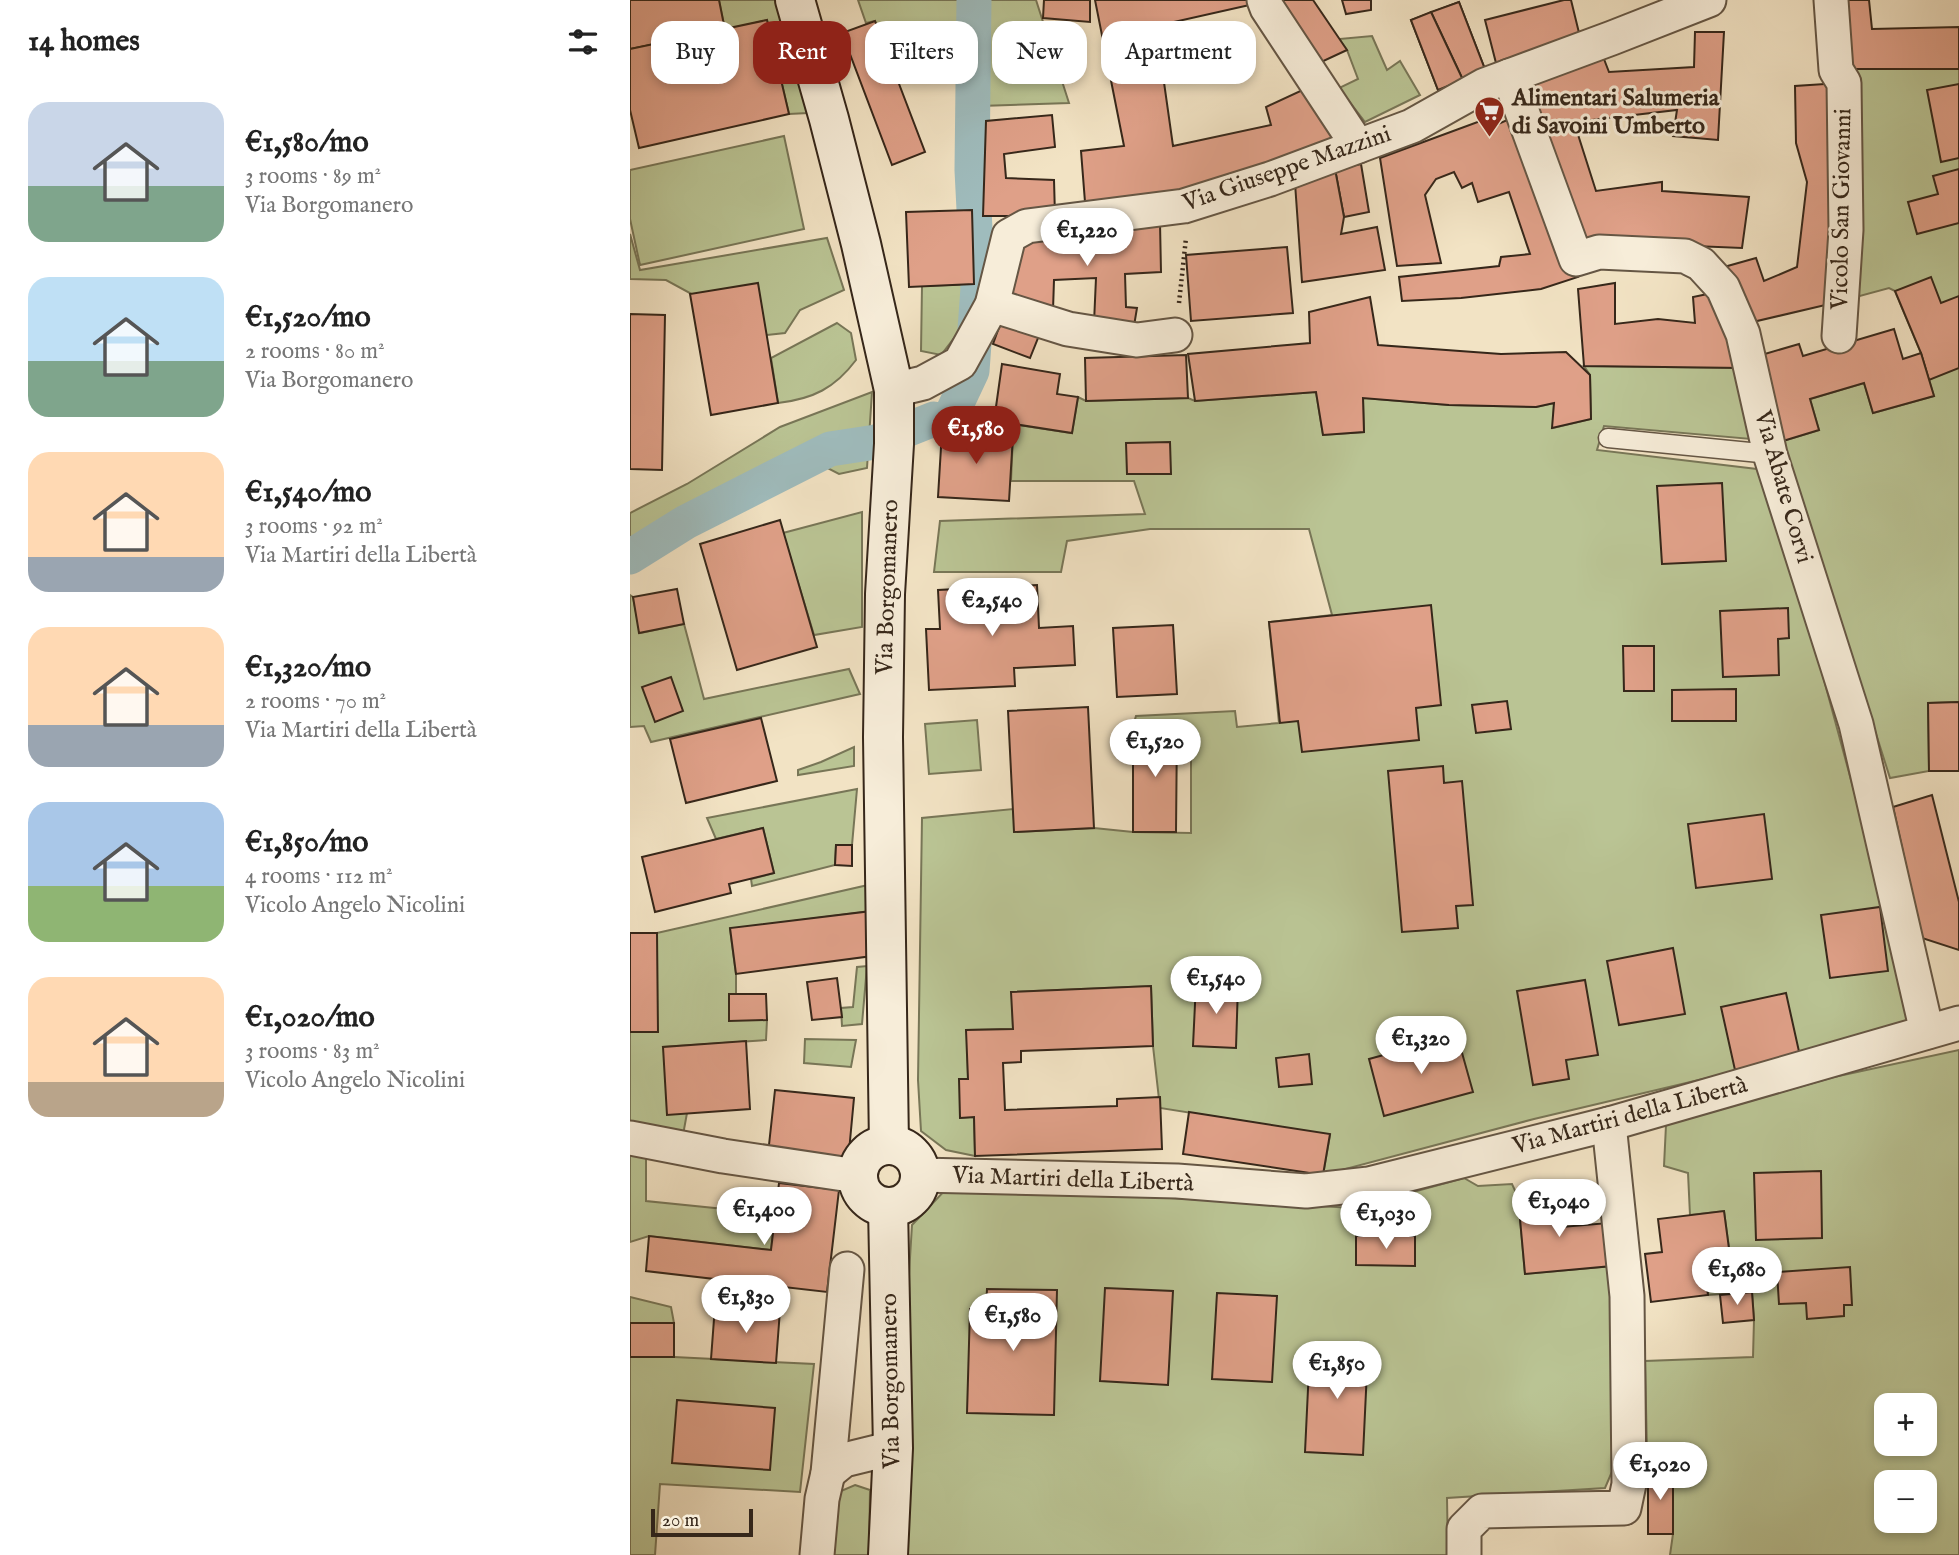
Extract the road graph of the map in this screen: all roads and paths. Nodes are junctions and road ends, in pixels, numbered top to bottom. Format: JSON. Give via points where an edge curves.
{"nodes":[{"id":1,"x":795,"y":0,"type":"edge"},
{"id":2,"x":1264,"y":0,"type":"edge"},
{"id":3,"x":1709,"y":0,"type":"edge"},
{"id":4,"x":1831,"y":0,"type":"edge"},
{"id":5,"x":1509,"y":76,"type":"junction"},
{"id":6,"x":1358,"y":146,"type":"junction"},
{"id":7,"x":1184,"y":206,"type":"junction"},
{"id":8,"x":988,"y":313,"type":"junction"},
{"id":9,"x":1175,"y":335,"type":"joint"},
{"id":10,"x":1839,"y":336,"type":"dead end"},
{"id":11,"x":894,"y":416,"type":"junction"},
{"id":12,"x":1608,"y":438,"type":"dead end"},
{"id":13,"x":1770,"y":454,"type":"junction"},
{"id":14,"x":1959,"y":1023,"type":"edge"},
{"id":15,"x":1927,"y":1032,"type":"junction"},
{"id":16,"x":1609,"y":1124,"type":"junction"},
{"id":17,"x":630,"y":1138,"type":"edge"},
{"id":18,"x":888,"y":1144,"type":"junction"},
{"id":19,"x":920,"y":1175,"type":"junction"},
{"id":20,"x":857,"y":1176,"type":"junction"},
{"id":21,"x":888,"y":1208,"type":"junction"},
{"id":22,"x":847,"y":1269,"type":"dead end"},
{"id":23,"x":893,"y":1448,"type":"junction"},
{"id":24,"x":828,"y":1473,"type":"junction"},
{"id":25,"x":817,"y":1555,"type":"edge"},
{"id":26,"x":888,"y":1555,"type":"edge"},
{"id":27,"x":1465,"y":1555,"type":"edge"}],
"edges":[{"from":1,"to":11,"type":"main road","name":"Via Borgomanero","via":[[858,231]]},
{"from":2,"to":6,"type":"street"},
{"from":3,"to":5,"type":"street","name":"Via Giuseppe Mazzini"},
{"from":4,"to":10,"type":"street","name":"Vicolo San Giovanni","via":[[1836,70],[1844,83],[1847,182]]},
{"from":5,"to":6,"type":"street","name":"Via Giuseppe Mazzini","via":[[1412,126]]},
{"from":5,"to":13,"type":"street","name":"Via Abate Corvi","via":[[1576,259],[1599,252],[1685,256],[1701,264],[1723,288],[1743,334]]},
{"from":6,"to":7,"type":"street","name":"Via Giuseppe Mazzini"},
{"from":7,"to":8,"type":"street","name":"Via Giuseppe Mazzini","via":[[1027,226],[1009,236]]},
{"from":7,"to":9,"type":"path","via":[[1187,227]]},
{"from":8,"to":9,"type":"street","via":[[1137,340]]},
{"from":8,"to":11,"type":"street","name":"Via Giuseppe Mazzini","via":[[960,363],[923,383]]},
{"from":11,"to":18,"type":"main road","name":"Via Borgomanero","via":[[883,737]]},
{"from":12,"to":13,"type":"lane"},
{"from":13,"to":15,"type":"street","name":"Via Abate Corvi","via":[[1856,724]]},
{"from":14,"to":15,"type":"street","name":"Via Martiri della Libertà"},
{"from":15,"to":16,"type":"street","name":"Via Martiri della Libertà"},
{"from":16,"to":19,"type":"street","name":"Via Martiri della Libertà","via":[[1369,1184],[1306,1191],[1177,1181]]},
{"from":16,"to":27,"type":"street","via":[[1627,1296],[1629,1484],[1624,1508],[1482,1511],[1464,1529]]},
{"from":17,"to":20,"type":"street"},
{"from":18,"to":19,"type":"main road","via":[[907,1150]]},
{"from":18,"to":20,"type":"main road","via":[[863,1158]]},
{"from":19,"to":21,"type":"main road","via":[[919,1186],[907,1202]]},
{"from":20,"to":21,"type":"main road","via":[[868,1200]]},
{"from":21,"to":23,"type":"main road","name":"Via Borgomanero"},
{"from":22,"to":24,"type":"street"},
{"from":23,"to":24,"type":"street","via":[[844,1460]]},
{"from":23,"to":26,"type":"main road","name":"Via Borgomanero"},
{"from":24,"to":25,"type":"street"}]}
